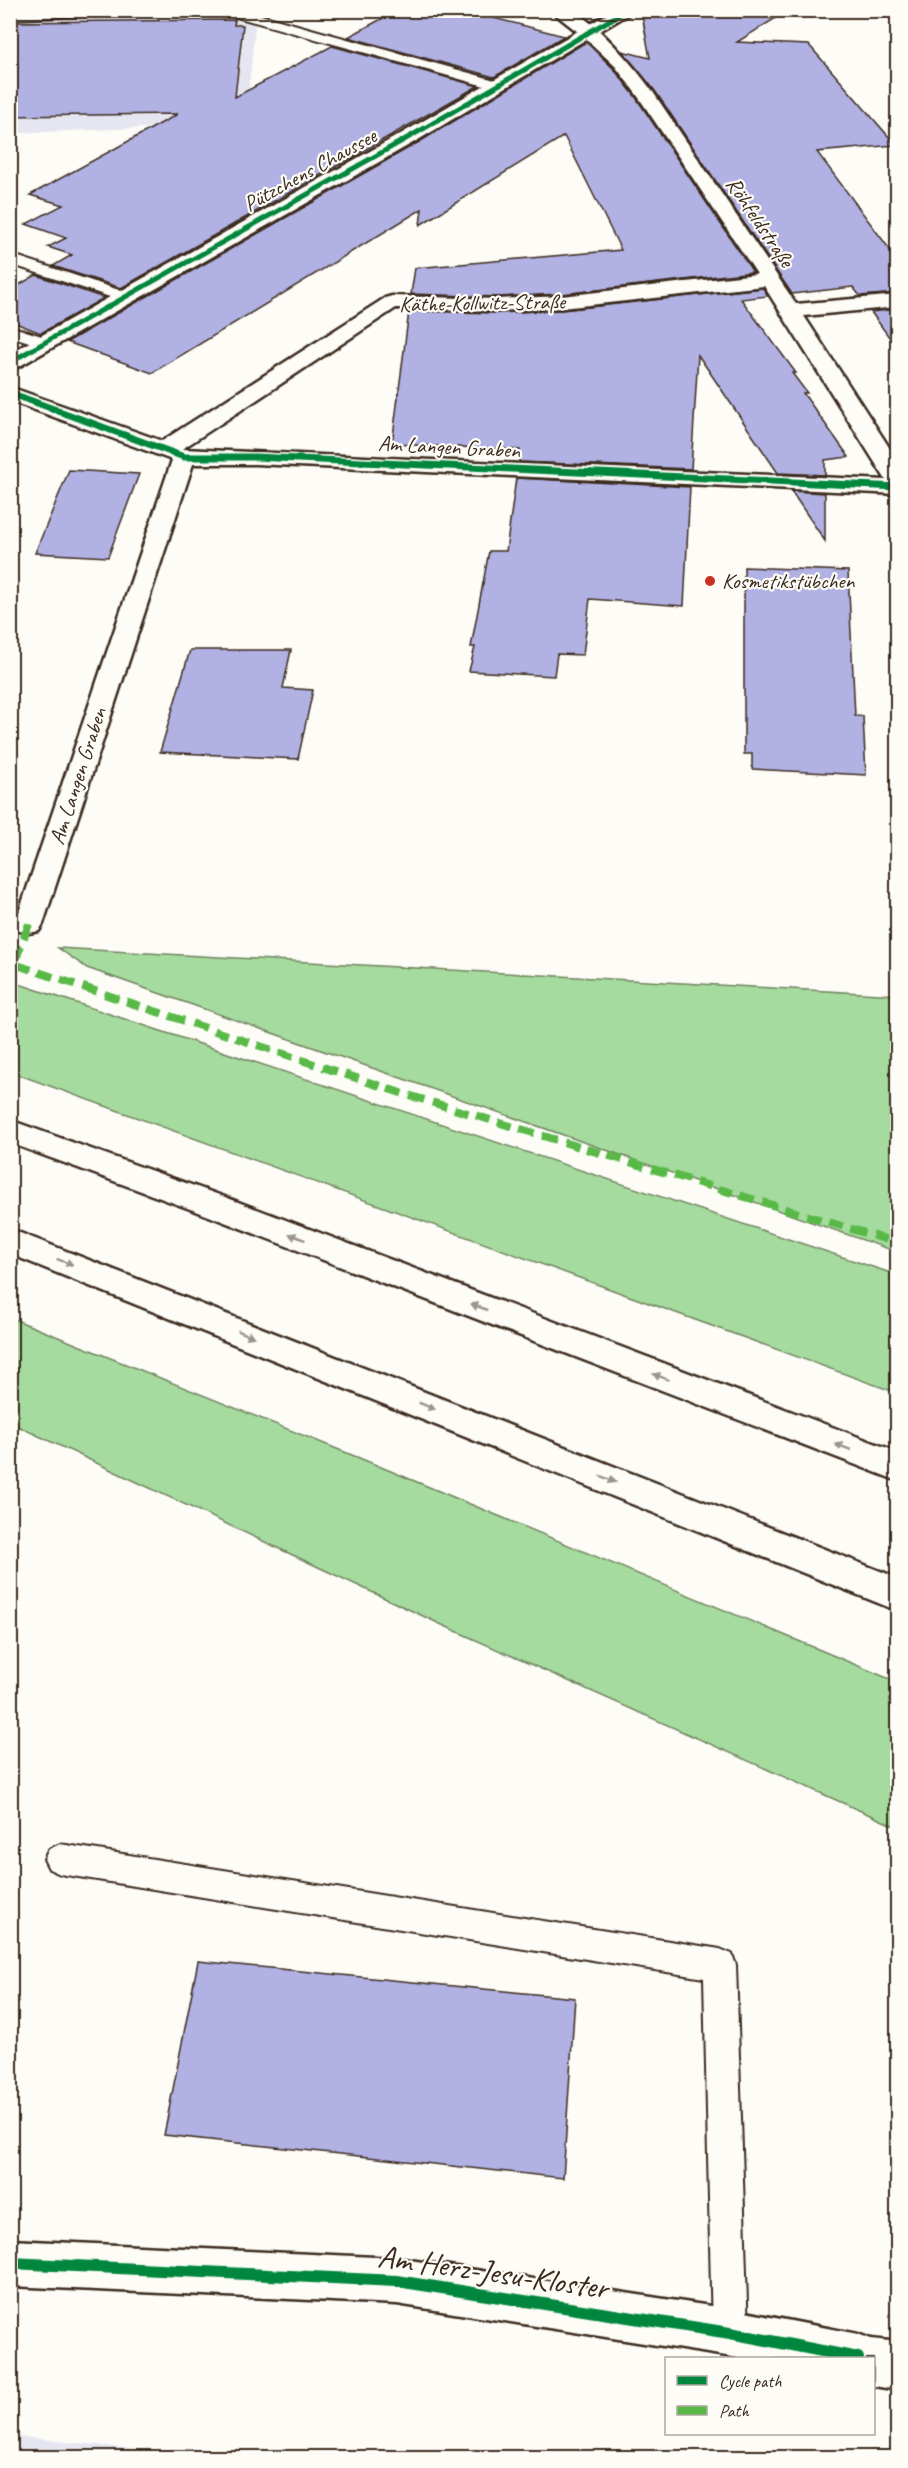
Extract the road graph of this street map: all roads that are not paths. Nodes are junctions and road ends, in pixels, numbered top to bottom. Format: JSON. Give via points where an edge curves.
{"nodes":[{"id":1,"x":136,"y":10,"type":"edge"},
{"id":2,"x":217,"y":10,"type":"edge"},
{"id":3,"x":558,"y":10,"type":"edge"},
{"id":4,"x":627,"y":10,"type":"edge"},
{"id":5,"x":10,"y":15,"type":"edge"},
{"id":6,"x":589,"y":32,"type":"junction"},
{"id":7,"x":497,"y":85,"type":"junction"},
{"id":8,"x":10,"y":259,"type":"edge"},
{"id":9,"x":770,"y":279,"type":"junction"},
{"id":10,"x":125,"y":297,"type":"junction"},
{"id":11,"x":897,"y":301,"type":"edge"},
{"id":12,"x":790,"y":311,"type":"junction"},
{"id":13,"x":10,"y":331,"type":"edge"},
{"id":14,"x":45,"y":342,"type":"junction"},
{"id":15,"x":10,"y":362,"type":"edge"},
{"id":16,"x":10,"y":393,"type":"edge"},
{"id":17,"x":173,"y":454,"type":"junction"},
{"id":18,"x":897,"y":480,"type":"edge"},
{"id":19,"x":897,"y":487,"type":"edge"},
{"id":20,"x":29,"y":924,"type":"dead end"},
{"id":21,"x":10,"y":1131,"type":"edge"},
{"id":22,"x":10,"y":1241,"type":"edge"},
{"id":23,"x":897,"y":1467,"type":"edge"},
{"id":24,"x":897,"y":1595,"type":"edge"},
{"id":25,"x":60,"y":1859,"type":"dead end"},
{"id":26,"x":10,"y":2263,"type":"edge"},
{"id":27,"x":730,"y":2333,"type":"junction"},
{"id":28,"x":853,"y":2357,"type":"edge"},
{"id":29,"x":875,"y":2362,"type":"edge"},
{"id":30,"x":897,"y":2366,"type":"edge"}],
"edges":[{"from":1,"to":5,"type":"lane"},
{"from":2,"to":7,"type":"lane"},
{"from":3,"to":6,"type":"main road","name":"Röhfeldstraße"},
{"from":4,"to":6,"type":"main road","name":"Pützchens Chaussee"},
{"from":6,"to":7,"type":"main road","name":"Pützchens Chaussee"},
{"from":6,"to":9,"type":"main road","name":"Röhfeldstraße","via":[[621,62],[644,92]]},
{"from":7,"to":10,"type":"main road","name":"Pützchens Chaussee"},
{"from":8,"to":10,"type":"lane"},
{"from":9,"to":12,"type":"main road","name":"Röhfeldstraße"},
{"from":9,"to":17,"type":"main road","name":"Käthe-Kollwitz-Straße","via":[[562,302],[392,302]]},
{"from":10,"to":14,"type":"main road","name":"Pützchens Chaussee"},
{"from":11,"to":12,"type":"main road"},
{"from":12,"to":18,"type":"main road","name":"Röhfeldstraße"},
{"from":13,"to":14,"type":"lane"},
{"from":14,"to":15,"type":"main road","name":"Pützchens Chaussee"},
{"from":16,"to":17,"type":"main road","name":"Am Langen Graben"},
{"from":17,"to":19,"type":"main road","name":"Am Langen Graben"},
{"from":17,"to":20,"type":"main road","name":"Am Langen Graben"},
{"from":23,"to":21,"type":"main road","one_way":true},
{"from":22,"to":24,"type":"main road","one_way":true},
{"from":25,"to":27,"type":"lane","via":[[720,1965]]},
{"from":26,"to":27,"type":"main road","name":"Am Herz-Jesu-Kloster","via":[[397,2281]]},
{"from":27,"to":28,"type":"main road","name":"Am Herz-Jesu-Kloster"},
{"from":29,"to":30,"type":"main road"}]}
